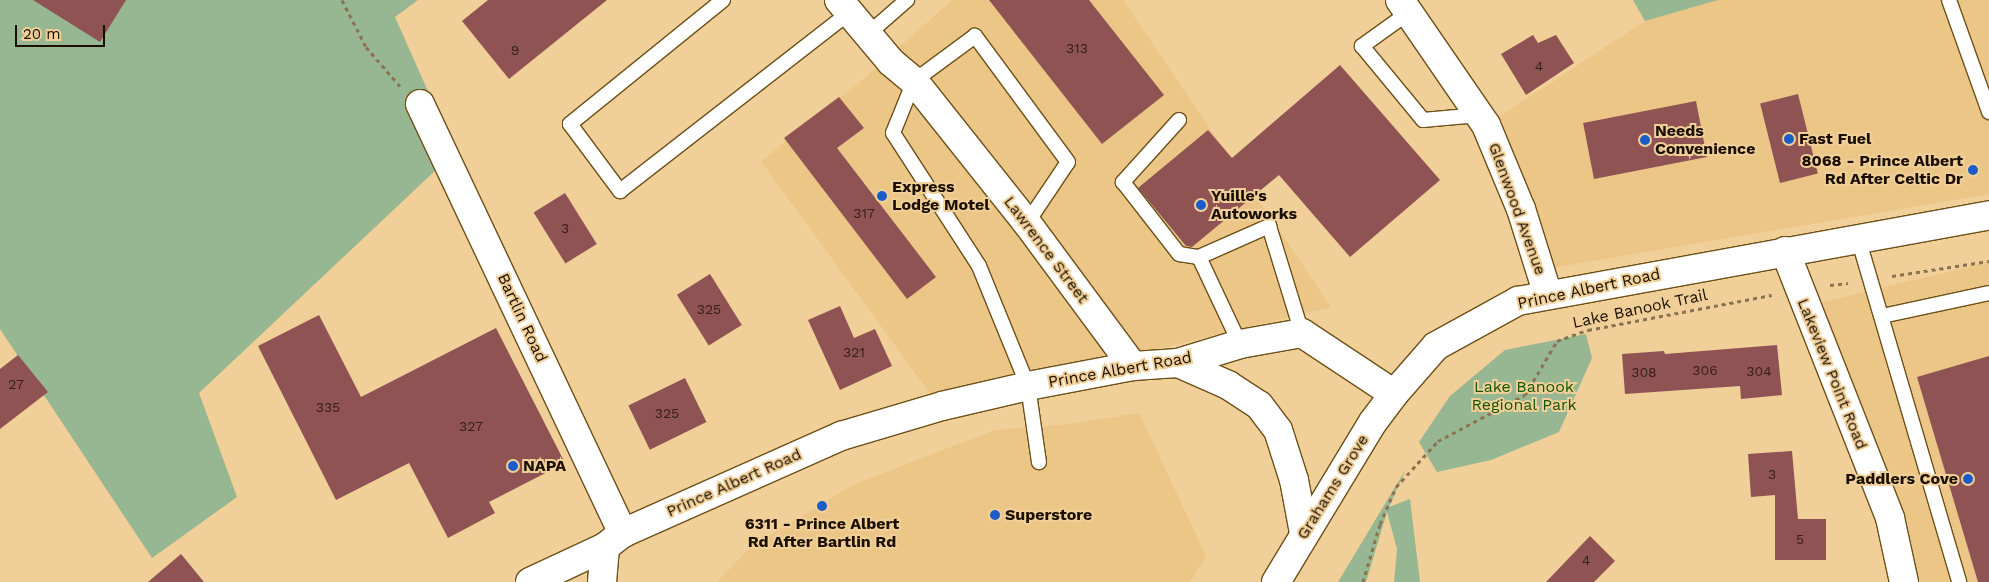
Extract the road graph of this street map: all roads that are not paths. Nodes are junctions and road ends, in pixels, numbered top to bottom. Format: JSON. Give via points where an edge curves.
{"nodes":[{"id":1,"x":723,"y":0,"type":"edge"},
{"id":2,"x":907,"y":0,"type":"edge"},
{"id":3,"x":1949,"y":0,"type":"edge"},
{"id":4,"x":844,"y":6,"type":"edge"},
{"id":5,"x":1404,"y":6,"type":"edge"},
{"id":6,"x":868,"y":34,"type":"junction"},
{"id":7,"x":914,"y":81,"type":"junction"},
{"id":8,"x":420,"y":104,"type":"road end"},
{"id":9,"x":1988,"y":106,"type":"edge"},
{"id":10,"x":1479,"y":115,"type":"junction"},
{"id":11,"x":1179,"y":120,"type":"dead end"},
{"id":12,"x":1989,"y":215,"type":"edge"},
{"id":13,"x":1027,"y":223,"type":"junction"},
{"id":14,"x":1858,"y":238,"type":"junction"},
{"id":15,"x":1785,"y":251,"type":"junction"},
{"id":16,"x":1199,"y":257,"type":"junction"},
{"id":17,"x":1989,"y":292,"type":"edge"},
{"id":18,"x":1548,"y":295,"type":"junction"},
{"id":19,"x":1882,"y":316,"type":"junction"},
{"id":20,"x":1302,"y":333,"type":"junction"},
{"id":21,"x":1240,"y":344,"type":"junction"},
{"id":22,"x":1178,"y":363,"type":"junction"},
{"id":23,"x":1133,"y":366,"type":"junction"},
{"id":24,"x":1028,"y":386,"type":"junction"},
{"id":25,"x":1394,"y":394,"type":"junction"},
{"id":26,"x":1039,"y":462,"type":"dead end"},
{"id":27,"x":1304,"y":533,"type":"junction"},
{"id":28,"x":614,"y":540,"type":"junction"},
{"id":29,"x":530,"y":582,"type":"edge"},
{"id":30,"x":602,"y":582,"type":"edge"},
{"id":31,"x":1276,"y":582,"type":"edge"},
{"id":32,"x":1904,"y":582,"type":"edge"},
{"id":33,"x":1959,"y":582,"type":"edge"}],
"edges":[{"from":1,"to":4,"type":"lane","via":[[570,124],[620,191]]},
{"from":2,"to":6,"type":"lane"},
{"from":3,"to":9,"type":"lane"},
{"from":4,"to":6,"type":"street","name":"Lawrence Street"},
{"from":5,"to":10,"type":"street","name":"Glenwood Avenue"},
{"from":5,"to":10,"type":"lane","via":[[1362,46],[1423,120]]},
{"from":6,"to":7,"type":"street","name":"Lawrence Street"},
{"from":7,"to":13,"type":"street","name":"Lawrence Street"},
{"from":7,"to":13,"type":"lane","via":[[975,36],[1068,162]]},
{"from":7,"to":24,"type":"lane","via":[[893,133],[979,266]]},
{"from":8,"to":28,"type":"street","name":"Bartlin Road"},
{"from":10,"to":18,"type":"street","name":"Glenwood Avenue","via":[[1503,163]]},
{"from":11,"to":16,"type":"lane","via":[[1123,182],[1179,254]]},
{"from":12,"to":14,"type":"street","name":"Prince Albert Road"},
{"from":13,"to":23,"type":"street","name":"Lawrence Street"},
{"from":14,"to":15,"type":"street","name":"Prince Albert Road"},
{"from":14,"to":19,"type":"lane"},
{"from":15,"to":18,"type":"street","name":"Prince Albert Road"},
{"from":15,"to":32,"type":"street","name":"Lakeview Point Road","via":[[1890,518]]},
{"from":16,"to":20,"type":"lane","via":[[1269,226]]},
{"from":16,"to":21,"type":"lane"},
{"from":17,"to":19,"type":"lane"},
{"from":18,"to":25,"type":"street","name":"Prince Albert Road","via":[[1518,301],[1436,346]]},
{"from":19,"to":33,"type":"lane"},
{"from":20,"to":21,"type":"street","name":"Prince Albert Road"},
{"from":20,"to":25,"type":"street"},
{"from":21,"to":22,"type":"street","name":"Prince Albert Road"},
{"from":22,"to":23,"type":"street","name":"Prince Albert Road"},
{"from":22,"to":27,"type":"street","via":[[1228,385],[1259,405],[1278,430],[1294,480]]},
{"from":23,"to":24,"type":"street","name":"Prince Albert Road"},
{"from":24,"to":26,"type":"lane"},
{"from":24,"to":28,"type":"street","name":"Prince Albert Road","via":[[942,406],[841,436]]},
{"from":25,"to":27,"type":"street","name":"Grahams Grove"},
{"from":27,"to":31,"type":"street","name":"Grahams Grove"},
{"from":28,"to":29,"type":"street","name":"Prince Albert Road"},
{"from":28,"to":30,"type":"street"}]}
